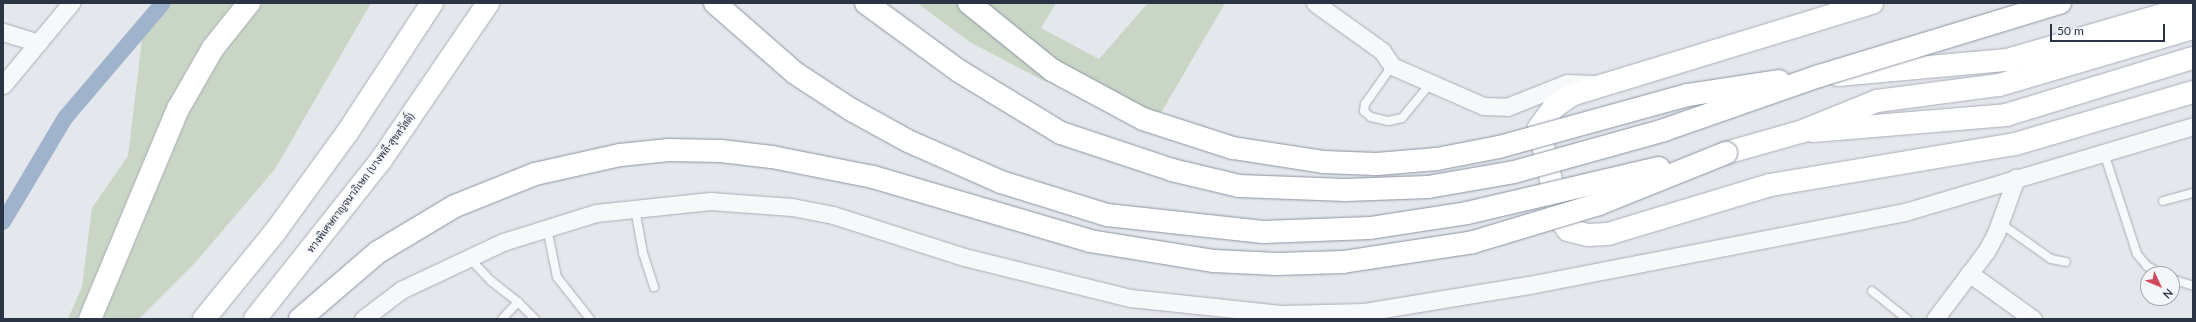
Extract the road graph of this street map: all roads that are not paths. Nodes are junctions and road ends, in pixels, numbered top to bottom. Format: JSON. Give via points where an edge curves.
{"nodes":[{"id":1,"x":71,"y":3,"type":"edge"},
{"id":2,"x":249,"y":3,"type":"edge"},
{"id":3,"x":432,"y":3,"type":"edge"},
{"id":4,"x":488,"y":3,"type":"edge"},
{"id":5,"x":716,"y":3,"type":"edge"},
{"id":6,"x":866,"y":3,"type":"edge"},
{"id":7,"x":969,"y":3,"type":"edge"},
{"id":8,"x":1315,"y":3,"type":"edge"},
{"id":9,"x":1872,"y":3,"type":"edge"},
{"id":10,"x":2060,"y":3,"type":"edge"},
{"id":11,"x":2193,"y":6,"type":"edge"},
{"id":12,"x":2193,"y":28,"type":"edge"},
{"id":13,"x":3,"y":32,"type":"edge"},
{"id":14,"x":38,"y":43,"type":"junction"},
{"id":15,"x":2193,"y":58,"type":"edge"},
{"id":16,"x":1392,"y":66,"type":"junction"},
{"id":17,"x":1819,"y":76,"type":"junction"},
{"id":18,"x":6,"y":77,"type":"edge"},
{"id":19,"x":1430,"y":84,"type":"junction"},
{"id":20,"x":1608,"y":84,"type":"junction"},
{"id":21,"x":2193,"y":92,"type":"edge"},
{"id":22,"x":2193,"y":126,"type":"edge"},
{"id":23,"x":1804,"y":131,"type":"junction"},
{"id":24,"x":1726,"y":153,"type":"junction"},
{"id":25,"x":2104,"y":153,"type":"junction"},
{"id":26,"x":2016,"y":178,"type":"junction"},
{"id":27,"x":2193,"y":193,"type":"edge"},
{"id":28,"x":2163,"y":201,"type":"dead end"},
{"id":29,"x":635,"y":209,"type":"junction"},
{"id":30,"x":2000,"y":224,"type":"junction"},
{"id":31,"x":547,"y":228,"type":"junction"},
{"id":32,"x":469,"y":258,"type":"junction"},
{"id":33,"x":2066,"y":262,"type":"dead end"},
{"id":34,"x":2147,"y":266,"type":"edge"},
{"id":35,"x":1969,"y":274,"type":"junction"},
{"id":36,"x":2180,"y":282,"type":"edge"},
{"id":37,"x":2193,"y":286,"type":"edge"},
{"id":38,"x":654,"y":287,"type":"dead end"},
{"id":39,"x":1872,"y":291,"type":"dead end"},
{"id":40,"x":518,"y":302,"type":"junction"},
{"id":41,"x":90,"y":319,"type":"edge"},
{"id":42,"x":204,"y":319,"type":"edge"},
{"id":43,"x":255,"y":319,"type":"edge"},
{"id":44,"x":300,"y":319,"type":"edge"},
{"id":45,"x":363,"y":319,"type":"edge"},
{"id":46,"x":502,"y":319,"type":"edge"},
{"id":47,"x":535,"y":319,"type":"edge"},
{"id":48,"x":590,"y":319,"type":"edge"},
{"id":49,"x":1907,"y":319,"type":"edge"},
{"id":50,"x":1935,"y":319,"type":"edge"},
{"id":51,"x":2033,"y":319,"type":"edge"}],
"edges":[{"from":1,"to":14,"type":"street"},
{"from":2,"to":41,"type":"highway","via":[[213,48],[178,109]]},
{"from":3,"to":42,"type":"highway","via":[[347,133],[275,232]]},
{"from":4,"to":43,"type":"highway","name":"ทางพิเศษกาญจนาภิเษก (บางพลี-สุขสวัสดิ์)","via":[[381,160]]},
{"from":5,"to":24,"type":"highway","bridge":true,"via":[[795,73],[850,109],[908,141],[1001,182],[1107,215],[1263,232],[1370,228],[1467,213]]},
{"from":6,"to":17,"type":"highway","bridge":true,"via":[[959,71],[1061,133],[1172,170],[1240,186],[1346,190],[1428,187],[1514,172],[1664,130]]},
{"from":7,"to":17,"type":"highway","bridge":true,"via":[[1052,70],[1143,119],[1233,148],[1323,162],[1377,164],[1437,159],[1499,147],[1688,95]]},
{"from":8,"to":16,"type":"street","via":[[1382,52]]},
{"from":9,"to":20,"type":"highway"},
{"from":10,"to":17,"type":"highway","bridge":true},
{"from":11,"to":17,"type":"highway","bridge":true,"via":[[2007,60]]},
{"from":12,"to":23,"type":"highway","via":[[1998,85],[1877,101]]},
{"from":13,"to":14,"type":"street"},
{"from":14,"to":18,"type":"street"},
{"from":15,"to":23,"type":"highway","via":[[2006,115]]},
{"from":16,"to":19,"type":"street"},
{"from":16,"to":19,"type":"lane","via":[[1365,104],[1364,111],[1371,117],[1390,121],[1402,118]]},
{"from":19,"to":20,"type":"street","via":[[1483,106],[1507,107],[1567,83]]},
{"from":20,"to":21,"type":"highway","via":[[1572,96],[1554,107],[1539,128],[1560,220],[1568,230],[1588,235],[1608,234],[1743,192],[1820,175],[2008,145]]},
{"from":22,"to":25,"type":"street"},
{"from":23,"to":24,"type":"highway"},
{"from":24,"to":44,"type":"highway","bridge":true,"via":[[1599,204],[1473,242],[1350,261],[1277,264],[1214,261],[1090,241],[873,177],[772,157],[721,150],[669,150],[620,155],[535,174],[455,206],[378,252]]},
{"from":25,"to":26,"type":"street"},
{"from":25,"to":34,"type":"lane","via":[[2138,254]]},
{"from":26,"to":29,"type":"street","via":[[1905,212],[1529,285],[1364,312],[1282,314],[1130,298],[964,258],[892,232],[792,207],[710,201]]},
{"from":26,"to":30,"type":"street"},
{"from":27,"to":28,"type":"lane"},
{"from":29,"to":31,"type":"street","via":[[596,213]]},
{"from":29,"to":38,"type":"lane","via":[[643,253]]},
{"from":30,"to":33,"type":"lane","via":[[2051,259]]},
{"from":30,"to":35,"type":"street","via":[[1987,250]]},
{"from":31,"to":32,"type":"street","via":[[503,242]]},
{"from":31,"to":48,"type":"lane","via":[[557,277]]},
{"from":32,"to":40,"type":"lane"},
{"from":32,"to":45,"type":"street","via":[[401,290]]},
{"from":35,"to":50,"type":"street"},
{"from":35,"to":51,"type":"street"},
{"from":36,"to":37,"type":"lane"},
{"from":39,"to":49,"type":"lane"},
{"from":40,"to":46,"type":"lane"},
{"from":40,"to":47,"type":"lane"}]}
